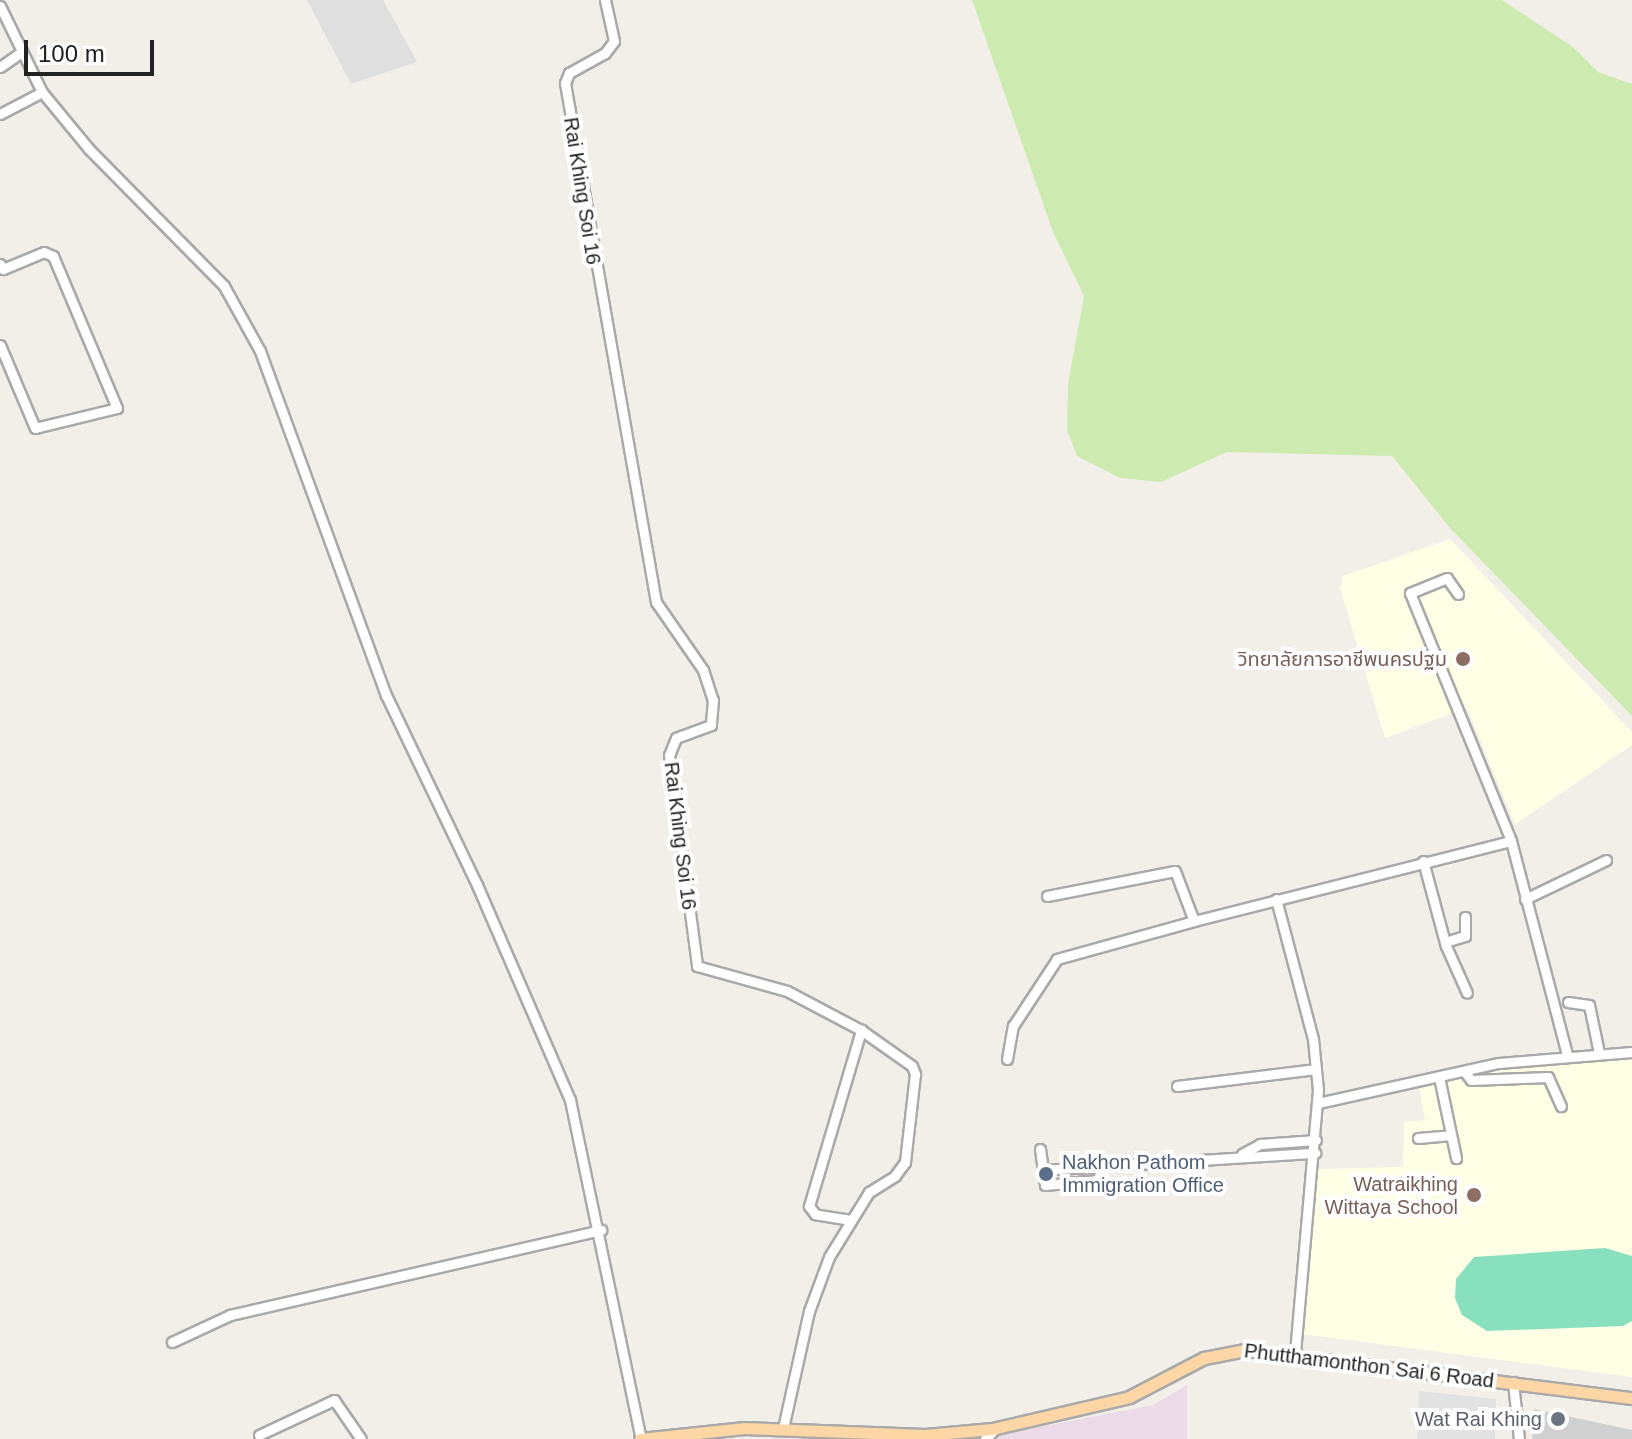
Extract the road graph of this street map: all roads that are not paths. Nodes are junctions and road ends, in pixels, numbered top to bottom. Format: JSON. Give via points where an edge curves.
{"nodes":[{"id":1,"x":605,"y":0,"type":"edge"},
{"id":2,"x":0,"y":6,"type":"edge"},
{"id":3,"x":20,"y":53,"type":"junction"},
{"id":4,"x":0,"y":67,"type":"edge"},
{"id":5,"x":42,"y":92,"type":"junction"},
{"id":6,"x":0,"y":114,"type":"edge"},
{"id":7,"x":1,"y":267,"type":"edge"},
{"id":8,"x":0,"y":345,"type":"edge"},
{"id":9,"x":1458,"y":594,"type":"dead end"},
{"id":10,"x":1511,"y":841,"type":"junction"},
{"id":11,"x":1606,"y":860,"type":"dead end"},
{"id":12,"x":1423,"y":861,"type":"junction"},
{"id":13,"x":1047,"y":896,"type":"dead end"},
{"id":14,"x":1276,"y":899,"type":"junction"},
{"id":15,"x":1525,"y":899,"type":"junction"},
{"id":16,"x":1465,"y":917,"type":"dead end"},
{"id":17,"x":1194,"y":921,"type":"junction"},
{"id":18,"x":1445,"y":942,"type":"junction"},
{"id":19,"x":1467,"y":993,"type":"dead end"},
{"id":20,"x":1568,"y":1002,"type":"dead end"},
{"id":21,"x":861,"y":1030,"type":"junction"},
{"id":22,"x":1632,"y":1052,"type":"edge"},
{"id":23,"x":1599,"y":1053,"type":"junction"},
{"id":24,"x":1567,"y":1055,"type":"junction"},
{"id":25,"x":1007,"y":1059,"type":"dead end"},
{"id":26,"x":1316,"y":1069,"type":"junction"},
{"id":27,"x":1464,"y":1071,"type":"junction"},
{"id":28,"x":1439,"y":1077,"type":"junction"},
{"id":29,"x":1177,"y":1086,"type":"dead end"},
{"id":30,"x":1318,"y":1103,"type":"junction"},
{"id":31,"x":1561,"y":1106,"type":"dead end"},
{"id":32,"x":1451,"y":1135,"type":"junction"},
{"id":33,"x":1418,"y":1138,"type":"dead end"},
{"id":34,"x":1316,"y":1140,"type":"junction"},
{"id":35,"x":1040,"y":1149,"type":"dead end"},
{"id":36,"x":1315,"y":1153,"type":"junction"},
{"id":37,"x":1242,"y":1154,"type":"junction"},
{"id":38,"x":1456,"y":1158,"type":"dead end"},
{"id":39,"x":1102,"y":1165,"type":"junction"},
{"id":40,"x":1042,"y":1170,"type":"junction"},
{"id":41,"x":851,"y":1220,"type":"junction"},
{"id":42,"x":601,"y":1230,"type":"junction"},
{"id":43,"x":172,"y":1342,"type":"dead end"},
{"id":44,"x":1295,"y":1354,"type":"junction"},
{"id":45,"x":1513,"y":1382,"type":"junction"},
{"id":46,"x":1632,"y":1398,"type":"edge"},
{"id":47,"x":783,"y":1428,"type":"junction"},
{"id":48,"x":991,"y":1432,"type":"edge"},
{"id":49,"x":744,"y":1433,"type":"edge"},
{"id":50,"x":259,"y":1435,"type":"dead end"},
{"id":51,"x":870,"y":1436,"type":"edge"},
{"id":52,"x":361,"y":1439,"type":"edge"},
{"id":53,"x":640,"y":1439,"type":"edge"},
{"id":54,"x":1519,"y":1439,"type":"edge"}],
"edges":[{"from":1,"to":21,"type":"street","name":"Rai Khing Soi 16","via":[[614,41],[605,53],[569,73],[565,83],[656,602],[712,692],[711,725],[676,738],[670,751],[696,961],[708,972],[772,984]]},
{"from":2,"to":3,"type":"street"},
{"from":3,"to":4,"type":"street"},
{"from":3,"to":5,"type":"street"},
{"from":5,"to":6,"type":"street"},
{"from":5,"to":42,"type":"street","via":[[89,149],[210,270],[249,328],[386,695],[564,1084]]},
{"from":7,"to":8,"type":"street","via":[[44,252],[53,256],[117,408],[35,428]]},
{"from":9,"to":10,"type":"street","via":[[1445,578],[1412,590],[1410,597]]},
{"from":10,"to":12,"type":"street"},
{"from":10,"to":15,"type":"street"},
{"from":11,"to":15,"type":"street"},
{"from":12,"to":14,"type":"street"},
{"from":12,"to":18,"type":"street"},
{"from":13,"to":17,"type":"street","via":[[1175,871]]},
{"from":14,"to":17,"type":"street"},
{"from":14,"to":26,"type":"street"},
{"from":15,"to":24,"type":"street"},
{"from":16,"to":18,"type":"street","via":[[1465,936]]},
{"from":17,"to":25,"type":"street","via":[[1057,959],[1013,1026]]},
{"from":18,"to":19,"type":"street"},
{"from":20,"to":23,"type":"street","via":[[1589,1005]]},
{"from":21,"to":41,"type":"street","via":[[809,1204],[813,1214]]},
{"from":21,"to":41,"type":"street","name":"Rai Khing Soi 16","via":[[912,1066],[915,1074],[905,1162],[895,1176],[869,1192]]},
{"from":22,"to":23,"type":"street"},
{"from":23,"to":24,"type":"street"},
{"from":24,"to":27,"type":"street"},
{"from":26,"to":29,"type":"street"},
{"from":26,"to":30,"type":"street"},
{"from":27,"to":28,"type":"street"},
{"from":27,"to":31,"type":"street","via":[[1471,1080],[1548,1077]]},
{"from":28,"to":30,"type":"street"},
{"from":28,"to":32,"type":"street"},
{"from":30,"to":34,"type":"street"},
{"from":32,"to":33,"type":"street"},
{"from":32,"to":38,"type":"street"},
{"from":34,"to":36,"type":"street"},
{"from":34,"to":37,"type":"street","via":[[1260,1144]]},
{"from":35,"to":40,"type":"street"},
{"from":36,"to":37,"type":"street"},
{"from":36,"to":44,"type":"street"},
{"from":37,"to":39,"type":"street"},
{"from":39,"to":40,"type":"street"},
{"from":39,"to":40,"type":"street","via":[[1098,1180],[1045,1185]]},
{"from":41,"to":47,"type":"street","name":"Rai Khing Soi 16","via":[[829,1257],[809,1311]]},
{"from":42,"to":43,"type":"street","via":[[230,1315]]},
{"from":42,"to":53,"type":"street"},
{"from":44,"to":45,"type":"main road","name":"Phutthamonthon Sai 6 Road"},
{"from":44,"to":48,"type":"main road","name":"Phutthamonthon Sai 6 Road","via":[[1215,1354],[1129,1397]]},
{"from":45,"to":46,"type":"main road","name":"Phutthamonthon Sai 6 Road"},
{"from":45,"to":54,"type":"street"},
{"from":47,"to":49,"type":"main road","name":"Phutthamonthon Sai 6 Road"},
{"from":47,"to":51,"type":"main road","name":"Phutthamonthon Sai 6 Road"},
{"from":48,"to":51,"type":"main road","name":"Phutthamonthon Sai 6 Road"},
{"from":49,"to":53,"type":"main road","name":"Phutthamonthon Sai 6 Road"},
{"from":50,"to":52,"type":"street","via":[[336,1400]]}]}
